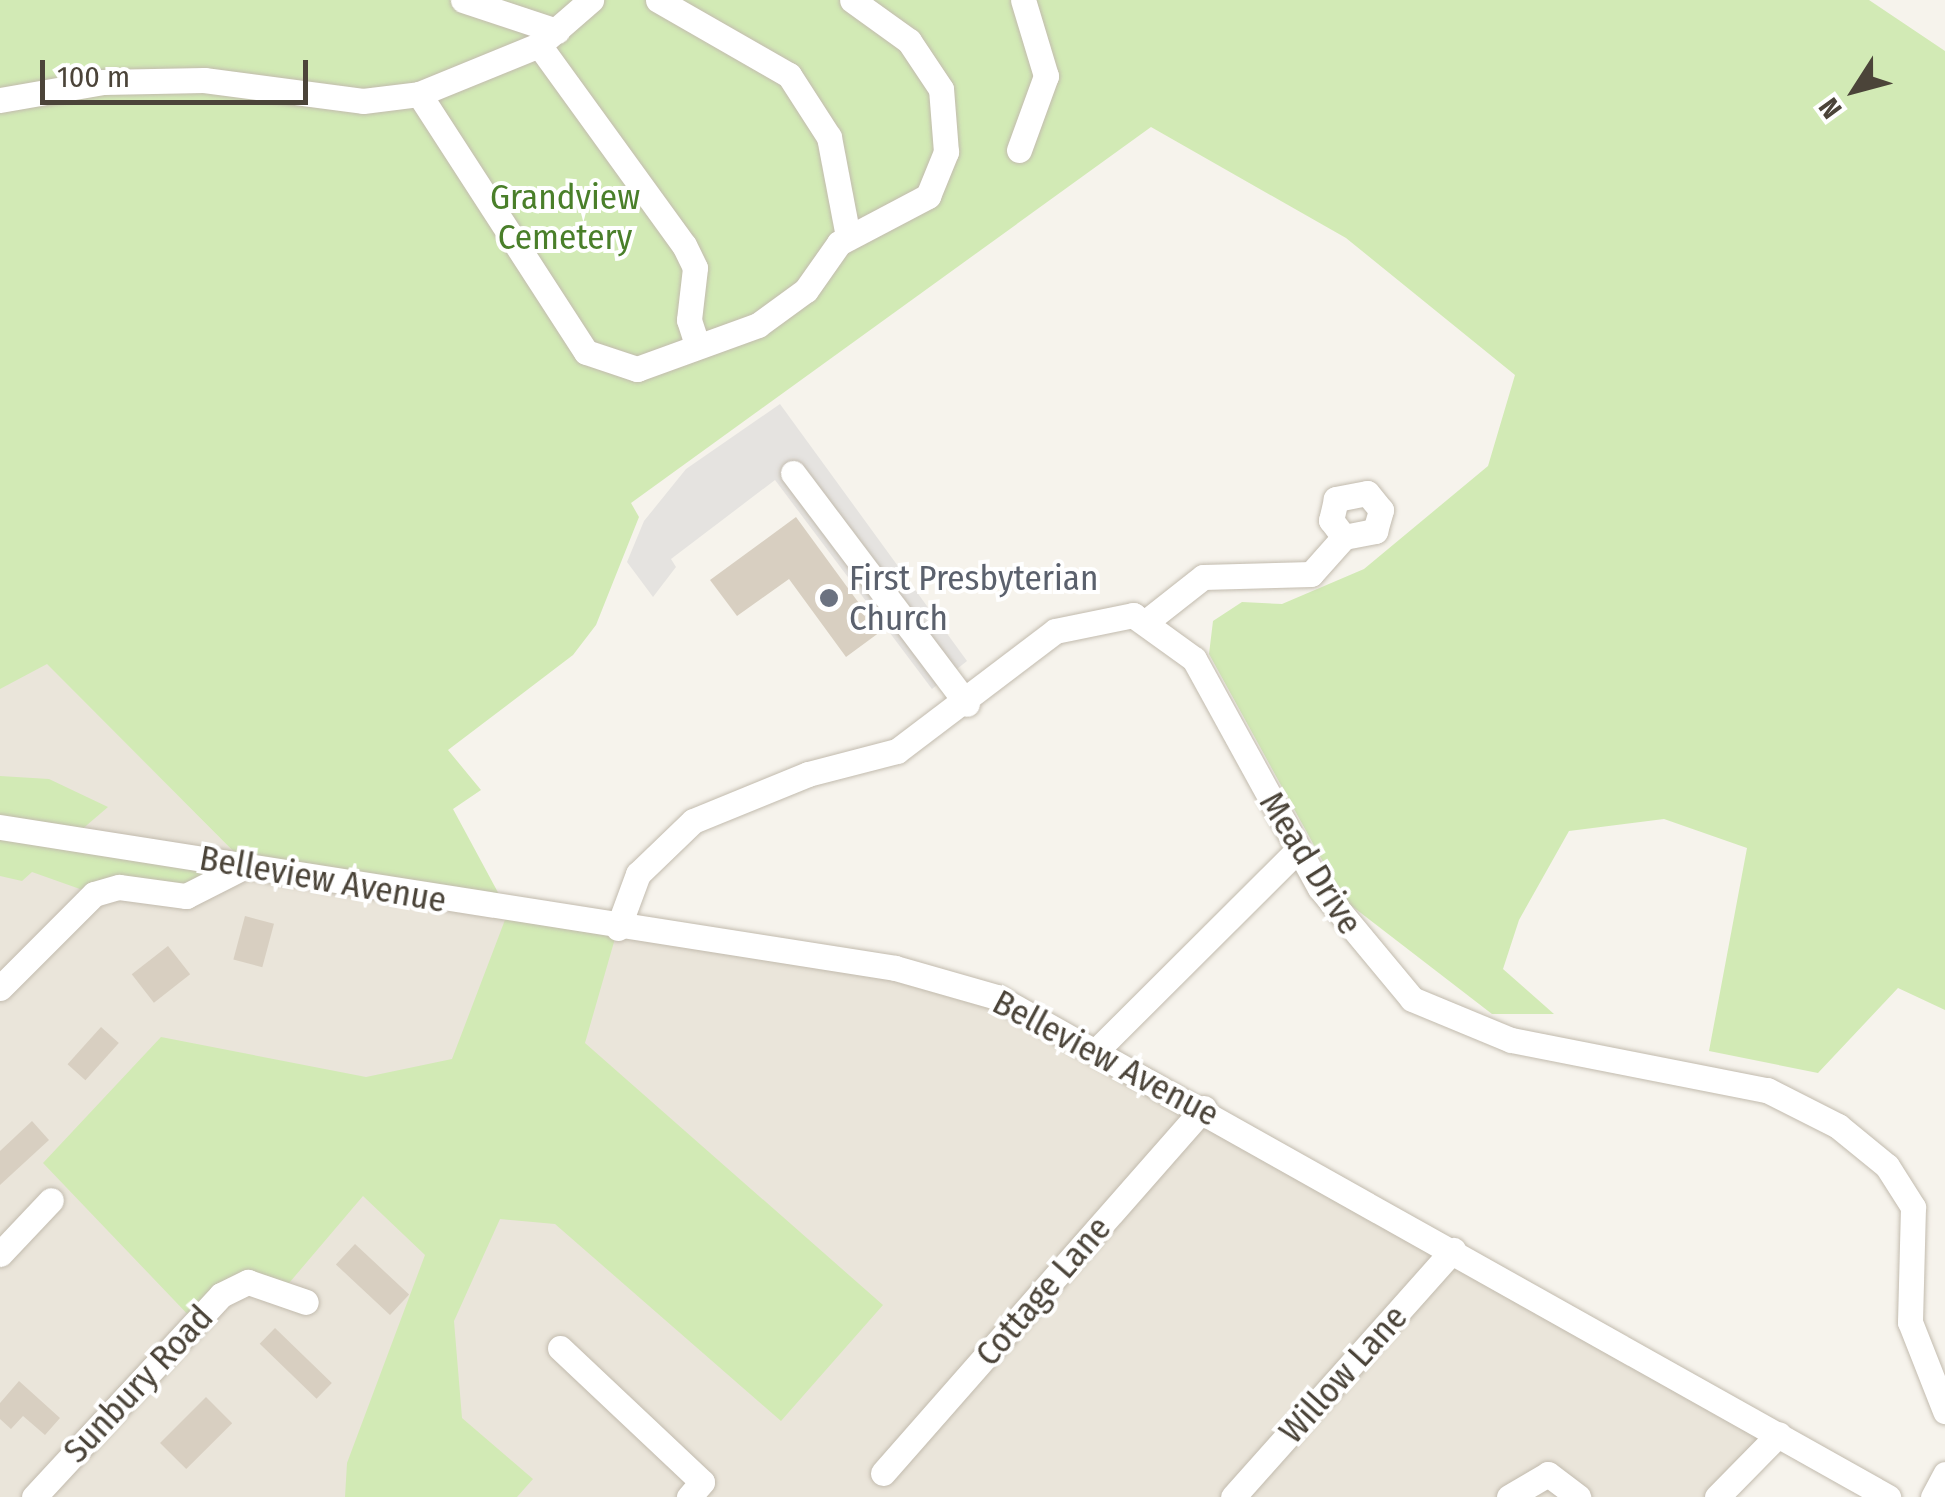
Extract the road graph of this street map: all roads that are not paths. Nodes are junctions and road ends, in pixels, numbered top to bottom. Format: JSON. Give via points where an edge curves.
{"nodes":[{"id":1,"x":463,"y":0,"type":"edge"},
{"id":2,"x":592,"y":0,"type":"edge"},
{"id":3,"x":658,"y":0,"type":"edge"},
{"id":4,"x":852,"y":0,"type":"edge"},
{"id":5,"x":1022,"y":0,"type":"edge"},
{"id":6,"x":548,"y":38,"type":"junction"},
{"id":7,"x":420,"y":94,"type":"junction"},
{"id":8,"x":0,"y":100,"type":"edge"},
{"id":9,"x":1020,"y":150,"type":"dead end"},
{"id":10,"x":848,"y":237,"type":"junction"},
{"id":11,"x":697,"y":345,"type":"junction"},
{"id":12,"x":793,"y":473,"type":"dead end"},
{"id":13,"x":1344,"y":538,"type":"dead end"},
{"id":14,"x":1147,"y":621,"type":"junction"},
{"id":15,"x":967,"y":704,"type":"junction"},
{"id":16,"x":0,"y":827,"type":"edge"},
{"id":17,"x":1297,"y":851,"type":"junction"},
{"id":18,"x":247,"y":865,"type":"junction"},
{"id":19,"x":618,"y":928,"type":"junction"},
{"id":20,"x":0,"y":988,"type":"edge"},
{"id":21,"x":1100,"y":1047,"type":"junction"},
{"id":22,"x":1204,"y":1108,"type":"junction"},
{"id":23,"x":51,"y":1200,"type":"dead end"},
{"id":24,"x":1453,"y":1250,"type":"junction"},
{"id":25,"x":0,"y":1254,"type":"edge"},
{"id":26,"x":306,"y":1302,"type":"dead end"},
{"id":27,"x":560,"y":1348,"type":"dead end"},
{"id":28,"x":1945,"y":1412,"type":"edge"},
{"id":29,"x":1779,"y":1434,"type":"junction"},
{"id":30,"x":882,"y":1473,"type":"dead end"},
{"id":31,"x":1945,"y":1474,"type":"edge"},
{"id":32,"x":34,"y":1497,"type":"edge"},
{"id":33,"x":689,"y":1497,"type":"edge"},
{"id":34,"x":1233,"y":1497,"type":"edge"},
{"id":35,"x":1508,"y":1497,"type":"edge"},
{"id":36,"x":1578,"y":1497,"type":"edge"},
{"id":37,"x":1716,"y":1497,"type":"edge"},
{"id":38,"x":1888,"y":1497,"type":"edge"},
{"id":39,"x":1933,"y":1497,"type":"edge"}],
"edges":[{"from":1,"to":6,"type":"street"},
{"from":2,"to":6,"type":"street"},
{"from":3,"to":10,"type":"street","via":[[788,75],[830,136]]},
{"from":4,"to":10,"type":"street","via":[[909,41],[941,88],[946,152],[928,196]]},
{"from":5,"to":9,"type":"street","via":[[1046,76]]},
{"from":6,"to":7,"type":"street"},
{"from":6,"to":11,"type":"street","via":[[695,268],[689,320]]},
{"from":7,"to":8,"type":"street","via":[[363,101],[204,80],[104,82]]},
{"from":7,"to":11,"type":"street","via":[[586,352],[637,370]]},
{"from":10,"to":11,"type":"street","via":[[789,305],[742,333]]},
{"from":12,"to":15,"type":"street"},
{"from":13,"to":14,"type":"street","via":[[1311,574],[1203,577]]},
{"from":14,"to":15,"type":"street","via":[[1108,617],[1055,631]]},
{"from":14,"to":17,"type":"street","name":"Mead Drive","via":[[1209,680]]},
{"from":15,"to":19,"type":"street","via":[[897,751],[808,774],[694,821],[638,874]]},
{"from":16,"to":18,"type":"street","name":"Belleview Avenue"},
{"from":17,"to":21,"type":"street"},
{"from":17,"to":28,"type":"street","name":"Mead Drive","via":[[1390,980],[1436,1013],[1511,1040],[1767,1090],[1838,1126],[1887,1166],[1912,1207],[1910,1322]]},
{"from":18,"to":19,"type":"street","name":"Belleview Avenue"},
{"from":18,"to":20,"type":"street","via":[[186,896],[118,887],[94,894]]},
{"from":19,"to":21,"type":"street","name":"Belleview Avenue","via":[[948,981]]},
{"from":21,"to":22,"type":"street","name":"Belleview Avenue"},
{"from":22,"to":24,"type":"street","name":"Belleview Avenue"},
{"from":22,"to":30,"type":"street","name":"Cottage Lane"},
{"from":23,"to":25,"type":"street"},
{"from":24,"to":29,"type":"street","name":"Belleview Avenue"},
{"from":24,"to":34,"type":"street","name":"Willow Lane"},
{"from":26,"to":32,"type":"street","name":"Sunbury Road","via":[[248,1282],[220,1295]]},
{"from":27,"to":33,"type":"street","via":[[702,1482]]},
{"from":29,"to":37,"type":"street"},
{"from":29,"to":38,"type":"street","name":"Belleview Avenue"},
{"from":31,"to":39,"type":"street"},
{"from":35,"to":36,"type":"street","via":[[1548,1474]]}]}
